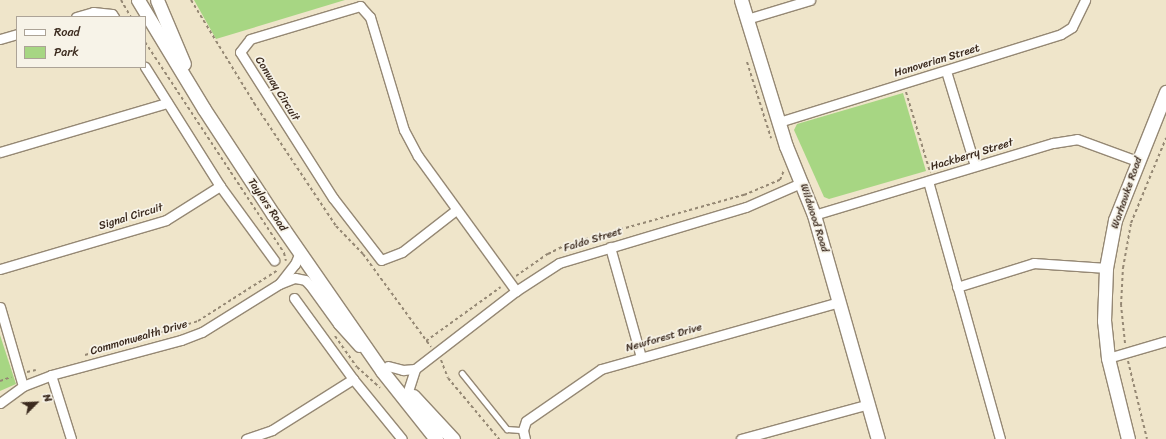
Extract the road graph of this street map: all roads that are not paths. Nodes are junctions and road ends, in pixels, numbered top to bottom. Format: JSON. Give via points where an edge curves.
{"nodes":[{"id":1,"x":138,"y":0,"type":"edge"},
{"id":2,"x":157,"y":0,"type":"edge"},
{"id":3,"x":741,"y":0,"type":"edge"},
{"id":4,"x":810,"y":0,"type":"edge"},
{"id":5,"x":1085,"y":0,"type":"edge"},
{"id":6,"x":79,"y":16,"type":"edge"},
{"id":7,"x":113,"y":16,"type":"edge"},
{"id":8,"x":747,"y":19,"type":"junction"},
{"id":9,"x":16,"y":34,"type":"edge"},
{"id":10,"x":0,"y":39,"type":"edge"},
{"id":11,"x":146,"y":68,"type":"edge"},
{"id":12,"x":946,"y":71,"type":"junction"},
{"id":13,"x":1166,"y":92,"type":"edge"},
{"id":14,"x":167,"y":103,"type":"junction"},
{"id":15,"x":204,"y":109,"type":"junction"},
{"id":16,"x":779,"y":122,"type":"junction"},
{"id":17,"x":0,"y":152,"type":"edge"},
{"id":18,"x":1137,"y":161,"type":"junction"},
{"id":19,"x":975,"y":166,"type":"junction"},
{"id":20,"x":928,"y":181,"type":"junction"},
{"id":21,"x":803,"y":182,"type":"junction"},
{"id":22,"x":220,"y":186,"type":"junction"},
{"id":23,"x":456,"y":210,"type":"junction"},
{"id":24,"x":814,"y":214,"type":"junction"},
{"id":25,"x":610,"y":247,"type":"junction"},
{"id":26,"x":300,"y":252,"type":"junction"},
{"id":27,"x":274,"y":260,"type":"dead end"},
{"id":28,"x":1106,"y":268,"type":"junction"},
{"id":29,"x":0,"y":269,"type":"edge"},
{"id":30,"x":279,"y":284,"type":"junction"},
{"id":31,"x":957,"y":287,"type":"junction"},
{"id":32,"x":516,"y":291,"type":"junction"},
{"id":33,"x":294,"y":298,"type":"dead end"},
{"id":34,"x":840,"y":302,"type":"junction"},
{"id":35,"x":0,"y":307,"type":"edge"},
{"id":36,"x":1166,"y":341,"type":"edge"},
{"id":37,"x":642,"y":357,"type":"junction"},
{"id":38,"x":1108,"y":358,"type":"junction"},
{"id":39,"x":385,"y":369,"type":"junction"},
{"id":40,"x":415,"y":369,"type":"junction"},
{"id":41,"x":462,"y":373,"type":"dead end"},
{"id":42,"x":51,"y":375,"type":"junction"},
{"id":43,"x":353,"y":379,"type":"junction"},
{"id":44,"x":23,"y":386,"type":"junction"},
{"id":45,"x":408,"y":391,"type":"junction"},
{"id":46,"x":0,"y":403,"type":"edge"},
{"id":47,"x":869,"y":404,"type":"junction"},
{"id":48,"x":524,"y":435,"type":"edge"},
{"id":49,"x":71,"y":439,"type":"edge"},
{"id":50,"x":246,"y":439,"type":"edge"},
{"id":51,"x":402,"y":439,"type":"edge"},
{"id":52,"x":436,"y":439,"type":"edge"},
{"id":53,"x":453,"y":439,"type":"edge"},
{"id":54,"x":741,"y":439,"type":"edge"},
{"id":55,"x":878,"y":439,"type":"edge"},
{"id":56,"x":1000,"y":439,"type":"edge"},
{"id":57,"x":1126,"y":439,"type":"edge"}],
"edges":[{"from":1,"to":15,"type":"street","name":"Taylors Road"},
{"from":2,"to":15,"type":"street","name":"Taylors Road"},
{"from":3,"to":8,"type":"street","name":"Wildwood Road"},
{"from":4,"to":8,"type":"street"},
{"from":5,"to":12,"type":"street","name":"Hanoverian Street","via":[[1072,27],[1061,34]]},
{"from":6,"to":7,"type":"street","via":[[93,12]]},
{"from":8,"to":16,"type":"street","name":"Wildwood Road"},
{"from":9,"to":10,"type":"street"},
{"from":11,"to":14,"type":"street"},
{"from":12,"to":16,"type":"street","name":"Hanoverian Street"},
{"from":12,"to":19,"type":"street"},
{"from":13,"to":18,"type":"street","name":"Warhawke Road"},
{"from":14,"to":17,"type":"street"},
{"from":14,"to":22,"type":"street"},
{"from":15,"to":26,"type":"street","name":"Taylors Road"},
{"from":16,"to":21,"type":"street","name":"Wildwood Road"},
{"from":18,"to":19,"type":"street","name":"Hackberry Street","via":[[1077,139],[1053,143]]},
{"from":18,"to":28,"type":"street","name":"Warhawke Road","via":[[1115,220]]},
{"from":19,"to":20,"type":"street","name":"Hackberry Street"},
{"from":20,"to":24,"type":"street","name":"Hackberry Street"},
{"from":20,"to":31,"type":"street"},
{"from":21,"to":24,"type":"street","name":"Wildwood Road"},
{"from":21,"to":25,"type":"street","name":"Faldo Street","via":[[746,207]]},
{"from":22,"to":27,"type":"street"},
{"from":22,"to":29,"type":"street","name":"Signal Circuit","via":[[166,220]]},
{"from":23,"to":23,"type":"street","name":"Conway Circuit","via":[[418,156],[404,130],[370,17],[360,6],[250,39],[240,52],[333,198],[381,260],[402,252]]},
{"from":23,"to":32,"type":"street","name":"Conway Circuit"},
{"from":24,"to":34,"type":"street","name":"Wildwood Road"},
{"from":25,"to":32,"type":"street","name":"Faldo Street","via":[[559,263]]},
{"from":25,"to":37,"type":"street"},
{"from":26,"to":30,"type":"street","name":"Commonwealth Drive"},
{"from":26,"to":39,"type":"street","name":"Taylors Road"},
{"from":28,"to":31,"type":"street","via":[[1034,263]]},
{"from":28,"to":38,"type":"street","name":"Warhawke Road","via":[[1104,321]]},
{"from":30,"to":39,"type":"street","name":"Commonwealth Drive","via":[[295,278],[305,280],[338,324]]},
{"from":30,"to":42,"type":"street","name":"Commonwealth Drive","via":[[202,332]]},
{"from":31,"to":56,"type":"street"},
{"from":32,"to":40,"type":"street","name":"Faldo Street"},
{"from":33,"to":43,"type":"street"},
{"from":34,"to":37,"type":"street","name":"Newforest Drive"},
{"from":34,"to":47,"type":"street","name":"Wildwood Road"},
{"from":35,"to":44,"type":"street"},
{"from":36,"to":38,"type":"street"},
{"from":37,"to":48,"type":"street","name":"Newforest Drive","via":[[592,373],[526,421]]},
{"from":38,"to":57,"type":"street","name":"Warhawke Road"},
{"from":39,"to":40,"type":"street"},
{"from":39,"to":45,"type":"street","name":"Taylors Road"},
{"from":39,"to":52,"type":"street","name":"Taylors Road"},
{"from":40,"to":45,"type":"street"},
{"from":41,"to":48,"type":"lane","via":[[506,429]]},
{"from":42,"to":44,"type":"street","name":"Commonwealth Drive"},
{"from":42,"to":49,"type":"street"},
{"from":43,"to":50,"type":"street","via":[[272,430]]},
{"from":43,"to":51,"type":"street"},
{"from":44,"to":46,"type":"street","name":"Commonwealth Drive"},
{"from":45,"to":53,"type":"street","name":"Taylors Road"},
{"from":47,"to":54,"type":"street"},
{"from":47,"to":55,"type":"street","name":"Wildwood Road"}]}
